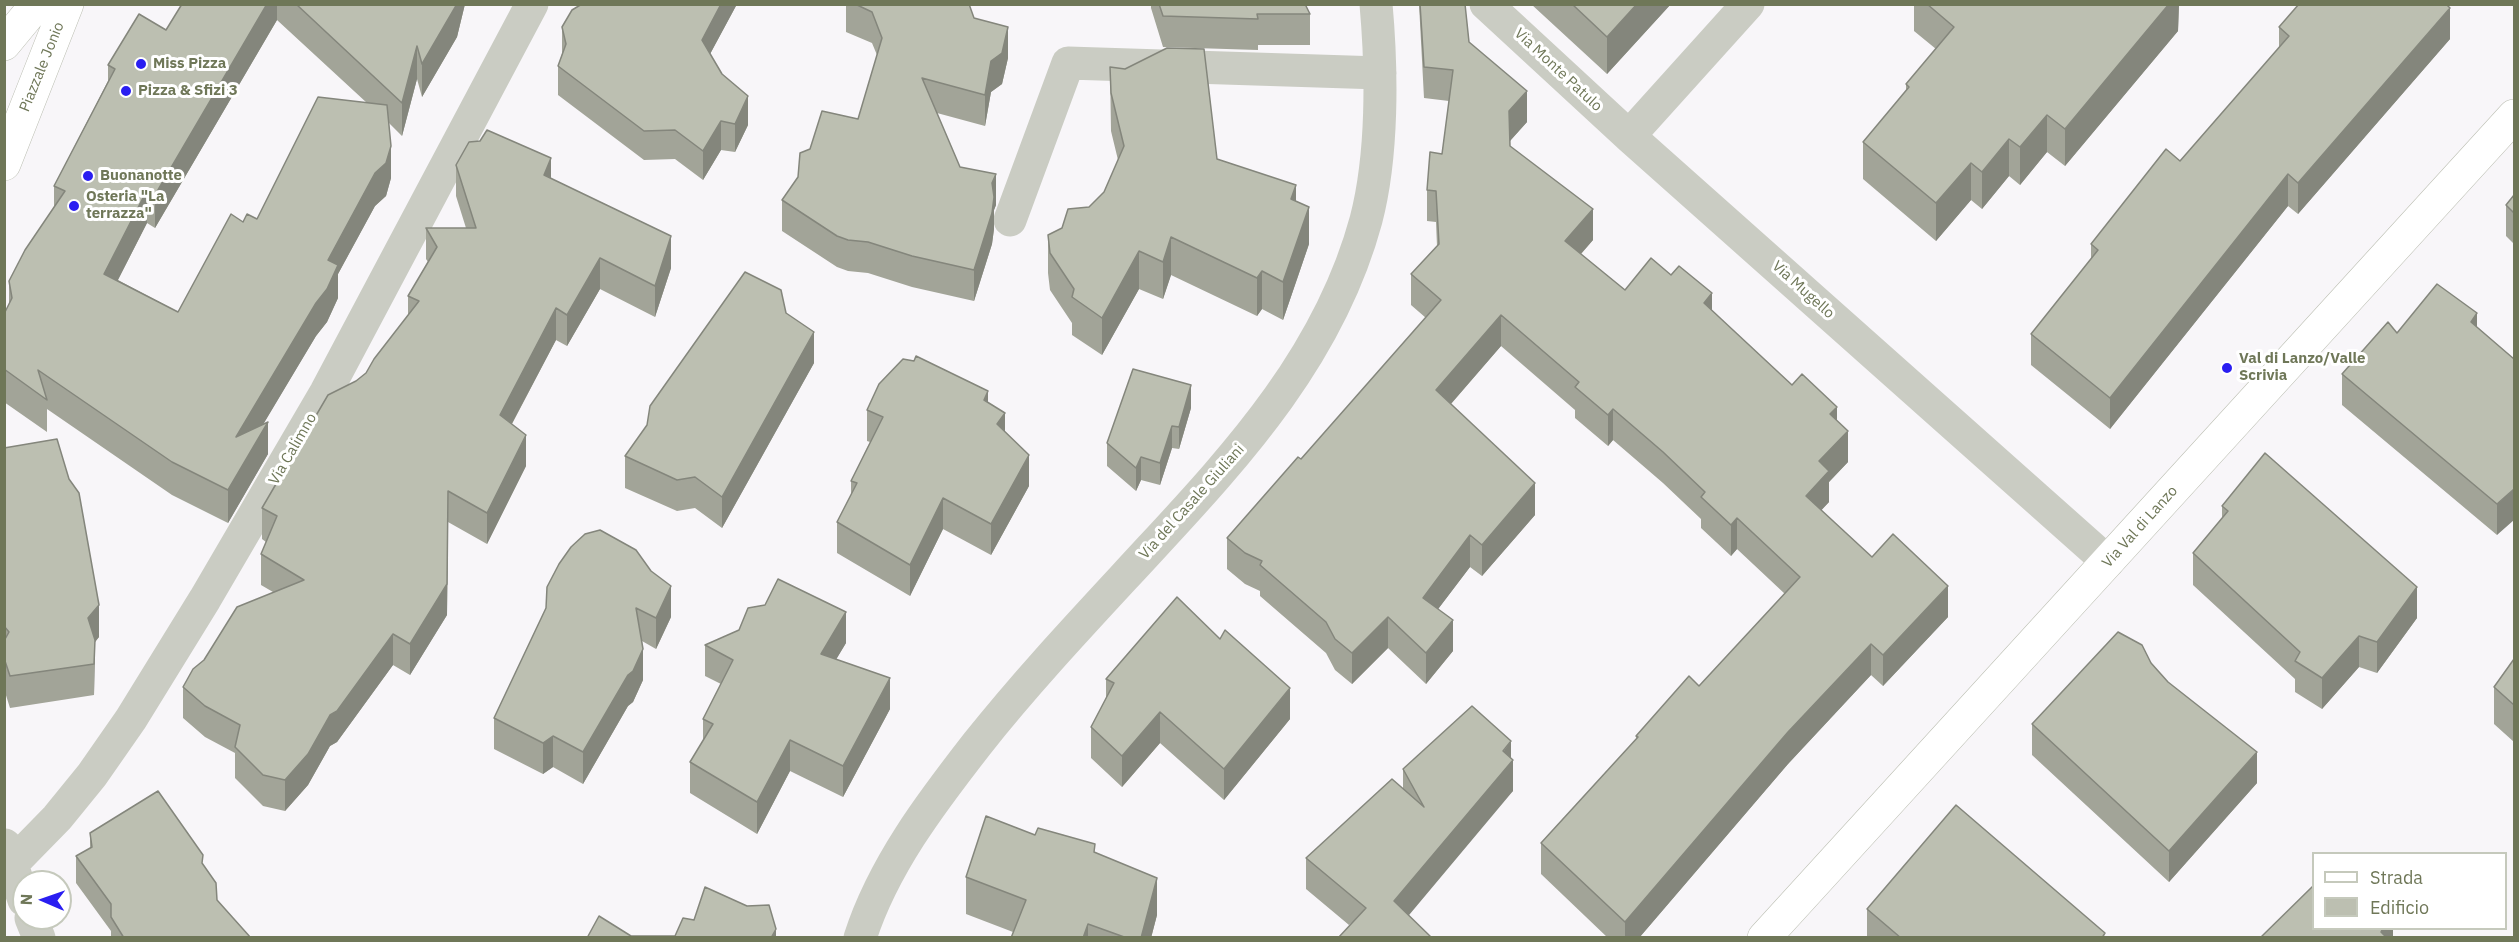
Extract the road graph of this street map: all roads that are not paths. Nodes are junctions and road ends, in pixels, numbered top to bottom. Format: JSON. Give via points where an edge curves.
{"nodes":[{"id":1,"x":37,"y":4,"type":"edge"},
{"id":2,"x":67,"y":4,"type":"edge"},
{"id":3,"x":532,"y":4,"type":"edge"},
{"id":4,"x":1376,"y":4,"type":"edge"},
{"id":5,"x":1486,"y":4,"type":"edge"},
{"id":6,"x":1748,"y":4,"type":"edge"},
{"id":7,"x":4,"y":44,"type":"edge"},
{"id":8,"x":1380,"y":73,"type":"junction"},
{"id":9,"x":2514,"y":116,"type":"edge"},
{"id":10,"x":1629,"y":136,"type":"junction"},
{"id":11,"x":4,"y":164,"type":"edge"},
{"id":12,"x":1010,"y":220,"type":"dead end"},
{"id":13,"x":2108,"y":562,"type":"junction"},
{"id":14,"x":8,"y":854,"type":"edge"},
{"id":15,"x":14,"y":870,"type":"edge"},
{"id":16,"x":860,"y":938,"type":"edge"},
{"id":17,"x":1764,"y":938,"type":"edge"}],
"edges":[{"from":1,"to":7,"type":"street","name":"Piazzale Jonio"},
{"from":2,"to":11,"type":"street","name":"Piazzale Jonio"},
{"from":3,"to":14,"type":"street","name":"Via Calimno","via":[[326,392],[131,719],[57,818]]},
{"from":4,"to":8,"type":"street","name":"Via del Casale Giuliani"},
{"from":5,"to":10,"type":"street","name":"Via Monte Patulo"},
{"from":6,"to":10,"type":"street"},
{"from":8,"to":12,"type":"street","via":[[1068,63]]},
{"from":8,"to":16,"type":"street","name":"Via del Casale Giuliani","via":[[1379,124],[1367,216],[1348,276],[1299,372],[1208,488],[1066,640],[958,768],[906,841]]},
{"from":9,"to":13,"type":"street","name":"Via Val di Lanzo"},
{"from":10,"to":13,"type":"street","name":"Via Mugello"},
{"from":13,"to":17,"type":"street","name":"Via Val di Lanzo"},
{"from":14,"to":15,"type":"street"}]}
